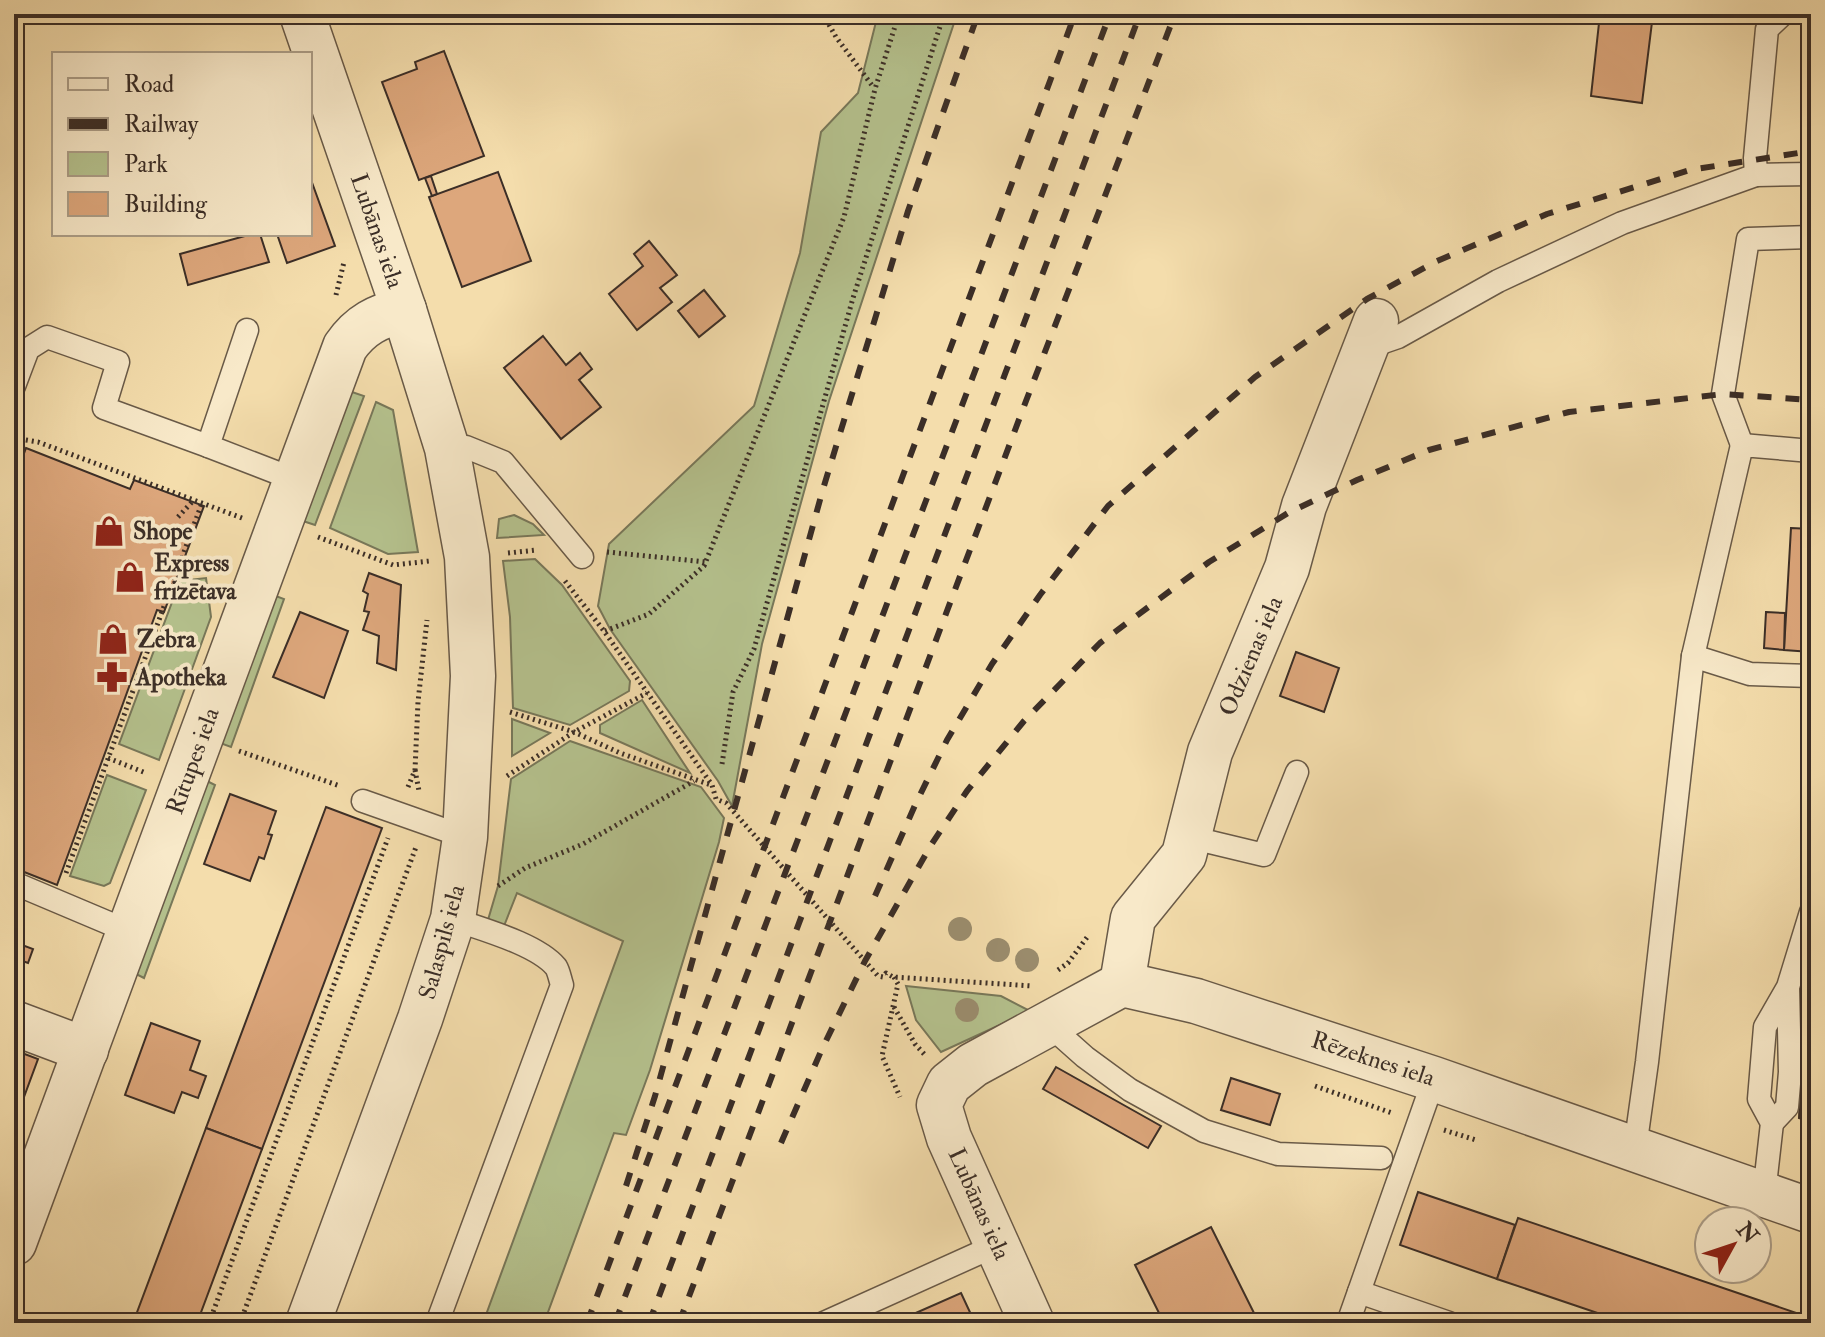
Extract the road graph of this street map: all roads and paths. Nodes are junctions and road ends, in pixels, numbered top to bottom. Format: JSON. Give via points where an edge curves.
{"nodes":[{"id":1,"x":302,"y":14,"type":"edge"},
{"id":2,"x":823,"y":14,"type":"edge"},
{"id":3,"x":899,"y":14,"type":"edge"},
{"id":4,"x":944,"y":14,"type":"edge"},
{"id":5,"x":1783,"y":14,"type":"edge"},
{"id":6,"x":875,"y":89,"type":"junction"},
{"id":7,"x":1811,"y":174,"type":"edge"},
{"id":8,"x":1756,"y":175,"type":"junction"},
{"id":9,"x":1811,"y":237,"type":"edge"},
{"id":10,"x":404,"y":310,"type":"junction"},
{"id":11,"x":247,"y":330,"type":"dead end"},
{"id":12,"x":1370,"y":335,"type":"joint"},
{"id":13,"x":14,"y":386,"type":"edge"},
{"id":14,"x":14,"y":438,"type":"edge"},
{"id":15,"x":1742,"y":445,"type":"junction"},
{"id":16,"x":208,"y":446,"type":"junction"},
{"id":17,"x":447,"y":448,"type":"junction"},
{"id":18,"x":1811,"y":451,"type":"edge"},
{"id":19,"x":296,"y":480,"type":"junction"},
{"id":20,"x":458,"y":494,"type":"joint"},
{"id":21,"x":193,"y":501,"type":"junction"},
{"id":22,"x":202,"y":503,"type":"junction"},
{"id":23,"x":178,"y":517,"type":"dead end"},
{"id":24,"x":268,"y":522,"type":"junction"},
{"id":25,"x":538,"y":550,"type":"dead end"},
{"id":26,"x":592,"y":554,"type":"joint"},
{"id":27,"x":438,"y":561,"type":"junction"},
{"id":28,"x":706,"y":562,"type":"junction"},
{"id":29,"x":558,"y":573,"type":"dead end"},
{"id":30,"x":428,"y":611,"type":"dead end"},
{"id":31,"x":604,"y":631,"type":"junction"},
{"id":32,"x":1693,"y":656,"type":"junction"},
{"id":33,"x":1811,"y":676,"type":"edge"},
{"id":34,"x":647,"y":693,"type":"junction"},
{"id":35,"x":508,"y":711,"type":"dead end"},
{"id":36,"x":574,"y":732,"type":"junction"},
{"id":37,"x":239,"y":751,"type":"dead end"},
{"id":38,"x":108,"y":758,"type":"junction"},
{"id":39,"x":722,"y":764,"type":"dead end"},
{"id":40,"x":415,"y":770,"type":"junction"},
{"id":41,"x":1297,"y":772,"type":"dead end"},
{"id":42,"x":505,"y":777,"type":"dead end"},
{"id":43,"x":158,"y":778,"type":"dead end"},
{"id":44,"x":694,"y":781,"type":"junction"},
{"id":45,"x":712,"y":785,"type":"junction"},
{"id":46,"x":363,"y":801,"type":"joint"},
{"id":47,"x":397,"y":814,"type":"junction"},
{"id":48,"x":445,"y":830,"type":"junction"},
{"id":49,"x":1189,"y":837,"type":"junction"},
{"id":50,"x":16,"y":886,"type":"edge"},
{"id":51,"x":490,"y":890,"type":"dead end"},
{"id":52,"x":56,"y":900,"type":"junction"},
{"id":53,"x":1811,"y":912,"type":"edge"},
{"id":54,"x":453,"y":919,"type":"junction"},
{"id":55,"x":130,"y":932,"type":"junction"},
{"id":56,"x":1125,"y":964,"type":"junction"},
{"id":57,"x":1057,"y":971,"type":"dead end"},
{"id":58,"x":893,"y":977,"type":"junction"},
{"id":59,"x":1046,"y":979,"type":"dead end"},
{"id":60,"x":14,"y":1023,"type":"edge"},
{"id":61,"x":1049,"y":1025,"type":"junction"},
{"id":62,"x":86,"y":1050,"type":"junction"},
{"id":63,"x":1434,"y":1079,"type":"junction"},
{"id":64,"x":949,"y":1084,"type":"junction"},
{"id":65,"x":1635,"y":1148,"type":"junction"},
{"id":66,"x":1381,"y":1158,"type":"dead end"},
{"id":67,"x":1764,"y":1194,"type":"junction"},
{"id":68,"x":1811,"y":1211,"type":"edge"},
{"id":69,"x":14,"y":1243,"type":"edge"},
{"id":70,"x":997,"y":1245,"type":"junction"},
{"id":71,"x":1359,"y":1292,"type":"junction"},
{"id":72,"x":209,"y":1323,"type":"edge"},
{"id":73,"x":240,"y":1323,"type":"edge"},
{"id":74,"x":308,"y":1323,"type":"edge"},
{"id":75,"x":437,"y":1323,"type":"edge"},
{"id":76,"x":824,"y":1323,"type":"edge"},
{"id":77,"x":1032,"y":1323,"type":"edge"},
{"id":78,"x":1348,"y":1323,"type":"edge"},
{"id":79,"x":1449,"y":1323,"type":"edge"}],
"edges":[{"from":1,"to":10,"type":"street","name":"Lubānas iela"},
{"from":2,"to":6,"type":"path"},
{"from":3,"to":6,"type":"path"},
{"from":4,"to":39,"type":"path","via":[[853,298],[754,649],[733,692]]},
{"from":5,"to":8,"type":"lane","via":[[1767,29]]},
{"from":6,"to":28,"type":"path","via":[[844,217]]},
{"from":7,"to":8,"type":"lane"},
{"from":8,"to":12,"type":"lane","via":[[1622,223],[1498,281],[1398,337]]},
{"from":9,"to":15,"type":"lane","via":[[1748,239],[1723,394]]},
{"from":10,"to":17,"type":"street","name":"Lubānas iela"},
{"from":10,"to":19,"type":"street","name":"Rītupes iela","via":[[370,321],[345,347]]},
{"from":11,"to":16,"type":"lane"},
{"from":12,"to":49,"type":"street","name":"Odzienas iela","via":[[1304,506],[1287,568],[1210,752]]},
{"from":13,"to":16,"type":"lane","via":[[28,349],[47,337],[118,362],[104,408]]},
{"from":14,"to":21,"type":"path","via":[[38,442]]},
{"from":15,"to":18,"type":"lane"},
{"from":15,"to":32,"type":"lane"},
{"from":16,"to":19,"type":"lane"},
{"from":17,"to":20,"type":"street","name":"Lubānas iela"},
{"from":17,"to":26,"type":"lane","via":[[466,447],[503,462]]},
{"from":19,"to":24,"type":"street","name":"Rītupes iela"},
{"from":20,"to":27,"type":"street","name":"Salaspils iela"},
{"from":21,"to":22,"type":"path"},
{"from":21,"to":23,"type":"path"},
{"from":22,"to":24,"type":"path"},
{"from":22,"to":38,"type":"path"},
{"from":24,"to":27,"type":"path","via":[[393,565]]},
{"from":24,"to":55,"type":"street","name":"Rītupes iela"},
{"from":25,"to":27,"type":"path"},
{"from":26,"to":28,"type":"path"},
{"from":27,"to":48,"type":"street","name":"Salaspils iela","via":[[473,676]]},
{"from":28,"to":31,"type":"path","via":[[649,614]]},
{"from":29,"to":31,"type":"path"},
{"from":30,"to":40,"type":"path"},
{"from":31,"to":34,"type":"path"},
{"from":32,"to":33,"type":"lane","via":[[1750,674]]},
{"from":32,"to":65,"type":"lane"},
{"from":34,"to":36,"type":"path"},
{"from":34,"to":45,"type":"path"},
{"from":35,"to":36,"type":"path"},
{"from":36,"to":42,"type":"path"},
{"from":36,"to":44,"type":"path"},
{"from":37,"to":46,"type":"path","via":[[353,791]]},
{"from":38,"to":43,"type":"path"},
{"from":38,"to":52,"type":"path"},
{"from":40,"to":47,"type":"path"},
{"from":40,"to":48,"type":"path"},
{"from":41,"to":49,"type":"lane","via":[[1264,855]]},
{"from":44,"to":45,"type":"path"},
{"from":44,"to":51,"type":"path"},
{"from":45,"to":58,"type":"path","via":[[716,799],[726,803],[878,976]]},
{"from":46,"to":47,"type":"lane"},
{"from":47,"to":48,"type":"lane"},
{"from":47,"to":72,"type":"path"},
{"from":48,"to":54,"type":"street","name":"Salaspils iela"},
{"from":48,"to":73,"type":"path"},
{"from":49,"to":56,"type":"street","name":"Odzienas iela","via":[[1184,855],[1133,918]]},
{"from":50,"to":52,"type":"lane"},
{"from":52,"to":55,"type":"lane"},
{"from":53,"to":67,"type":"lane","via":[[1788,987],[1765,1027],[1759,1099],[1772,1123]]},
{"from":54,"to":74,"type":"street","name":"Salaspils iela"},
{"from":54,"to":75,"type":"lane","via":[[501,934],[545,958],[557,969],[562,985]]},
{"from":55,"to":62,"type":"street","name":"Rītupes iela"},
{"from":56,"to":57,"type":"path","via":[[1106,929],[1091,933]]},
{"from":56,"to":61,"type":"street"},
{"from":56,"to":63,"type":"street","name":"Rēzeknes iela","via":[[1196,1001]]},
{"from":58,"to":59,"type":"path","via":[[1034,986]]},
{"from":58,"to":64,"type":"path","via":[[898,984],[894,1006],[915,1044]]},
{"from":60,"to":62,"type":"street"},
{"from":61,"to":64,"type":"street","via":[[973,1065]]},
{"from":61,"to":66,"type":"lane","via":[[1130,1090],[1204,1131],[1278,1154]]},
{"from":62,"to":69,"type":"street","name":"Rītupes iela"},
{"from":63,"to":65,"type":"street","name":"Rēzeknes iela"},
{"from":63,"to":71,"type":"lane"},
{"from":64,"to":70,"type":"street","name":"Lubānas iela","via":[[939,1105]]},
{"from":65,"to":67,"type":"street","name":"Rēzeknes iela"},
{"from":67,"to":68,"type":"street","name":"Rēzeknes iela"},
{"from":70,"to":76,"type":"lane"},
{"from":70,"to":77,"type":"street","name":"Lubānas iela"},
{"from":71,"to":78,"type":"lane"},
{"from":71,"to":79,"type":"lane"}]}
